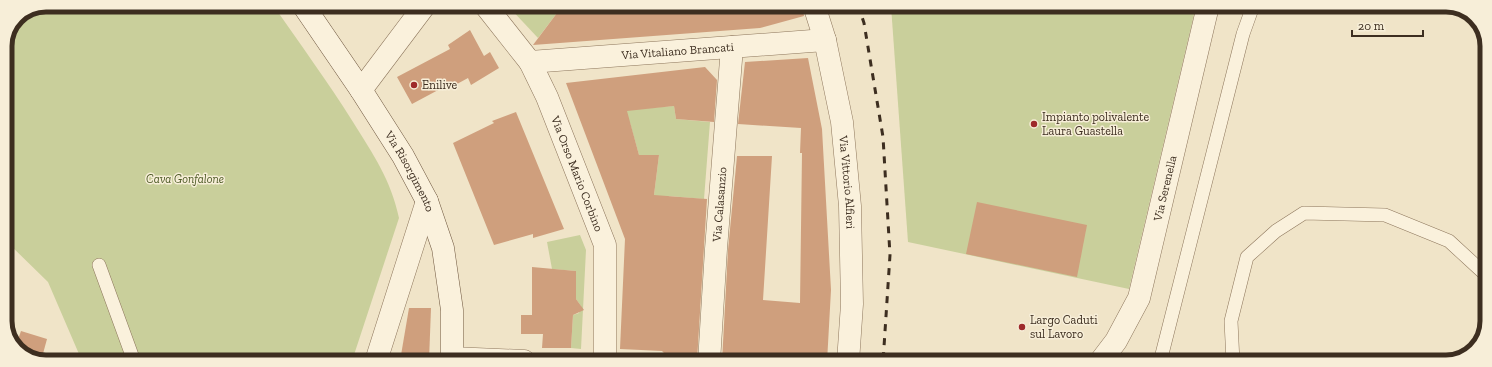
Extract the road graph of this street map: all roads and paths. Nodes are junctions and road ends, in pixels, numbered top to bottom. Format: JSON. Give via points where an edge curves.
{"nodes":[{"id":1,"x":307,"y":12,"type":"edge"},
{"id":2,"x":420,"y":12,"type":"edge"},
{"id":3,"x":491,"y":12,"type":"edge"},
{"id":4,"x":816,"y":12,"type":"edge"},
{"id":5,"x":1207,"y":12,"type":"edge"},
{"id":6,"x":1251,"y":12,"type":"edge"},
{"id":7,"x":826,"y":40,"type":"junction"},
{"id":8,"x":732,"y":47,"type":"junction"},
{"id":9,"x":530,"y":62,"type":"junction"},
{"id":10,"x":361,"y":90,"type":"junction"},
{"id":11,"x":427,"y":201,"type":"junction"},
{"id":12,"x":99,"y":265,"type":"dead end"},
{"id":13,"x":1480,"y":270,"type":"edge"},
{"id":14,"x":132,"y":355,"type":"edge"},
{"id":15,"x":378,"y":355,"type":"edge"},
{"id":16,"x":452,"y":355,"type":"edge"},
{"id":17,"x":605,"y":355,"type":"edge"},
{"id":18,"x":709,"y":355,"type":"edge"},
{"id":19,"x":848,"y":355,"type":"edge"},
{"id":20,"x":1105,"y":355,"type":"edge"},
{"id":21,"x":1162,"y":355,"type":"edge"},
{"id":22,"x":1233,"y":355,"type":"edge"}],
"edges":[{"from":1,"to":10,"type":"street","name":"Via Risorgimento"},
{"from":2,"to":10,"type":"street"},
{"from":3,"to":9,"type":"street","name":"Via Orso Mario Corbino"},
{"from":4,"to":7,"type":"street","name":"Via Vittorio Alfieri"},
{"from":5,"to":20,"type":"street","name":"Via Serenella","via":[[1139,298],[1116,341]]},
{"from":6,"to":21,"type":"lane","via":[[1241,41]]},
{"from":7,"to":8,"type":"street","name":"Via Vitaliano Brancati"},
{"from":7,"to":19,"type":"street","name":"Via Vittorio Alfieri","via":[[842,122],[850,206],[852,304]]},
{"from":8,"to":9,"type":"street","name":"Via Vitaliano Brancati"},
{"from":8,"to":18,"type":"street","name":"Via Calasanzio"},
{"from":9,"to":17,"type":"street","name":"Via Orso Mario Corbino","via":[[547,98],[605,245]]},
{"from":10,"to":11,"type":"street","name":"Via Risorgimento","via":[[404,156]]},
{"from":11,"to":15,"type":"street"},
{"from":11,"to":16,"type":"street","name":"Via Risorgimento","via":[[444,248],[452,310]]},
{"from":12,"to":14,"type":"lane"},
{"from":13,"to":22,"type":"lane","via":[[1449,242],[1384,215],[1304,213],[1276,231],[1247,257],[1231,321]]}]}
